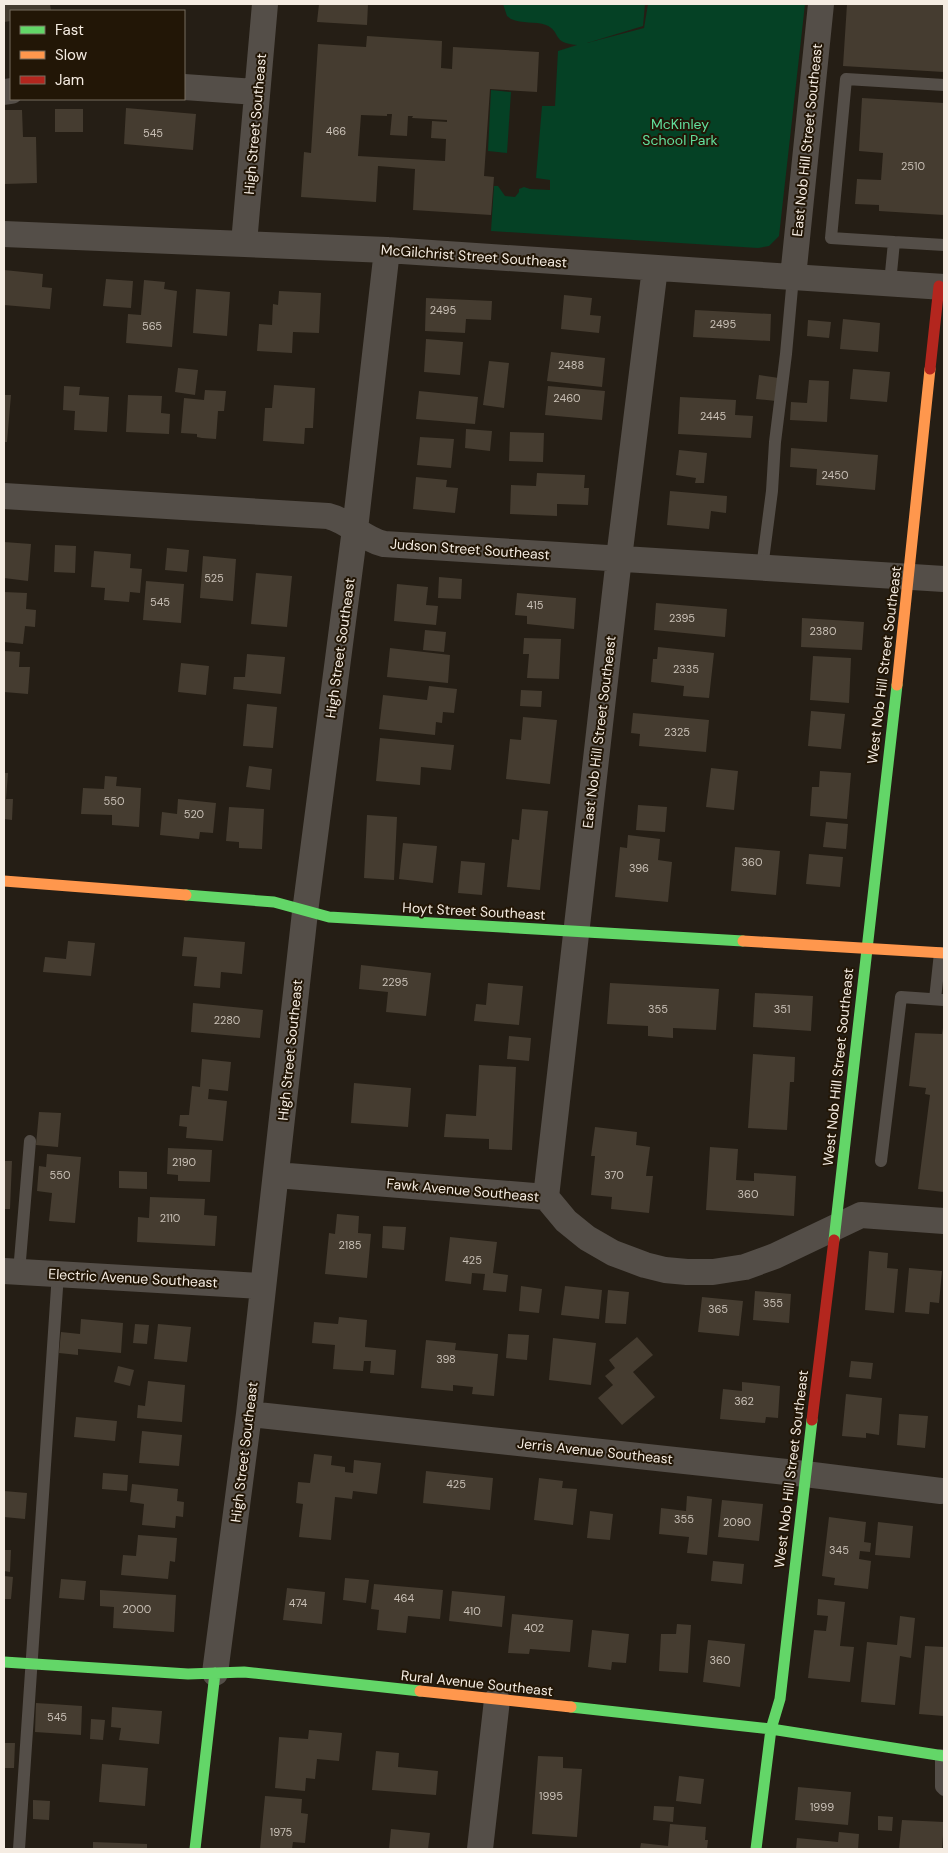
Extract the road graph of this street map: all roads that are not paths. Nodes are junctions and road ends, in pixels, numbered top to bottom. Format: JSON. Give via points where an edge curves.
{"nodes":[{"id":1,"x":265,"y":4,"type":"edge"},
{"id":2,"x":821,"y":4,"type":"edge"},
{"id":3,"x":944,"y":85,"type":"edge"},
{"id":4,"x":185,"y":87,"type":"edge"},
{"id":5,"x":258,"y":92,"type":"junction"},
{"id":6,"x":4,"y":234,"type":"edge"},
{"id":7,"x":894,"y":242,"type":"junction"},
{"id":8,"x":244,"y":243,"type":"junction"},
{"id":9,"x":944,"y":245,"type":"edge"},
{"id":10,"x":387,"y":250,"type":"junction"},
{"id":11,"x":655,"y":268,"type":"junction"},
{"id":12,"x":793,"y":277,"type":"junction"},
{"id":13,"x":890,"y":283,"type":"junction"},
{"id":14,"x":942,"y":286,"type":"edge"},
{"id":15,"x":4,"y":496,"type":"edge"},
{"id":16,"x":355,"y":528,"type":"junction"},
{"id":17,"x":619,"y":558,"type":"junction"},
{"id":18,"x":762,"y":568,"type":"junction"},
{"id":19,"x":909,"y":578,"type":"junction"},
{"id":20,"x":944,"y":579,"type":"edge"},
{"id":21,"x":4,"y":881,"type":"edge"},
{"id":22,"x":305,"y":912,"type":"junction"},
{"id":23,"x":576,"y":932,"type":"junction"},
{"id":24,"x":866,"y":948,"type":"junction"},
{"id":25,"x":942,"y":953,"type":"edge"},
{"id":26,"x":940,"y":999,"type":"edge"},
{"id":27,"x":30,"y":1141,"type":"dead end"},
{"id":28,"x":881,"y":1161,"type":"dead end"},
{"id":29,"x":276,"y":1175,"type":"junction"},
{"id":30,"x":546,"y":1197,"type":"junction"},
{"id":31,"x":944,"y":1221,"type":"edge"},
{"id":32,"x":836,"y":1227,"type":"junction"},
{"id":33,"x":12,"y":1271,"type":"edge"},
{"id":34,"x":58,"y":1273,"type":"junction"},
{"id":35,"x":262,"y":1286,"type":"junction"},
{"id":36,"x":249,"y":1414,"type":"junction"},
{"id":37,"x":805,"y":1474,"type":"junction"},
{"id":38,"x":941,"y":1491,"type":"dead end"},
{"id":39,"x":4,"y":1662,"type":"edge"},
{"id":40,"x":30,"y":1664,"type":"junction"},
{"id":41,"x":215,"y":1673,"type":"junction"},
{"id":42,"x":497,"y":1700,"type":"junction"},
{"id":43,"x":771,"y":1730,"type":"junction"},
{"id":44,"x":943,"y":1755,"type":"edge"},
{"id":45,"x":944,"y":1790,"type":"edge"},
{"id":46,"x":19,"y":1849,"type":"edge"},
{"id":47,"x":195,"y":1849,"type":"edge"},
{"id":48,"x":480,"y":1849,"type":"edge"},
{"id":49,"x":756,"y":1849,"type":"edge"}],
"edges":[{"from":1,"to":5,"type":"street","name":"High Street Southeast"},
{"from":2,"to":12,"type":"street","name":"East Nob Hill Street Southeast"},
{"from":3,"to":7,"type":"lane","via":[[846,79],[831,238]]},
{"from":4,"to":5,"type":"street"},
{"from":5,"to":8,"type":"street","name":"High Street Southeast"},
{"from":6,"to":8,"type":"street","name":"McGilchrist Street Southeast"},
{"from":7,"to":9,"type":"lane"},
{"from":7,"to":13,"type":"lane"},
{"from":8,"to":10,"type":"street","name":"McGilchrist Street Southeast"},
{"from":10,"to":11,"type":"street","name":"McGilchrist Street Southeast"},
{"from":10,"to":16,"type":"street","name":"High Street Southeast"},
{"from":11,"to":12,"type":"street","name":"McGilchrist Street Southeast"},
{"from":11,"to":17,"type":"street","name":"East Nob Hill Street Southeast"},
{"from":12,"to":13,"type":"street","name":"McGilchrist Street Southeast"},
{"from":12,"to":18,"type":"lane"},
{"from":13,"to":14,"type":"street","name":"McGilchrist Street Southeast"},
{"from":14,"to":19,"type":"street","name":"West Nob Hill Street Southeast"},
{"from":15,"to":16,"type":"street","name":"Judson Street Southeast","via":[[328,516]]},
{"from":16,"to":17,"type":"street","name":"Judson Street Southeast","via":[[374,542],[384,544]]},
{"from":16,"to":22,"type":"street","name":"High Street Southeast"},
{"from":17,"to":18,"type":"street","name":"Judson Street Southeast"},
{"from":17,"to":23,"type":"street","name":"East Nob Hill Street Southeast"},
{"from":18,"to":19,"type":"street","name":"Judson Street Southeast"},
{"from":19,"to":20,"type":"street","name":"Judson Street Southeast"},
{"from":19,"to":24,"type":"street","name":"West Nob Hill Street Southeast"},
{"from":21,"to":22,"type":"street","name":"Hoyt Street Southeast","via":[[274,902]]},
{"from":22,"to":23,"type":"street","name":"Hoyt Street Southeast","via":[[329,917]]},
{"from":22,"to":29,"type":"street","name":"High Street Southeast"},
{"from":23,"to":24,"type":"street","name":"Hoyt Street Southeast"},
{"from":23,"to":30,"type":"street","name":"East Nob Hill Street Southeast"},
{"from":24,"to":25,"type":"street","name":"Hoyt Street Southeast"},
{"from":24,"to":32,"type":"street","name":"West Nob Hill Street Southeast"},
{"from":25,"to":26,"type":"lane"},
{"from":26,"to":28,"type":"lane","via":[[901,997]]},
{"from":27,"to":33,"type":"lane"},
{"from":29,"to":30,"type":"street","name":"Fawk Avenue Southeast"},
{"from":29,"to":35,"type":"street","name":"High Street Southeast"},
{"from":30,"to":32,"type":"street","name":"Fawk Avenue Southeast","via":[[566,1221],[587,1238],[613,1253],[665,1270],[713,1272],[744,1267]]},
{"from":31,"to":32,"type":"street","name":"Fawk Avenue Southeast","via":[[861,1215]]},
{"from":32,"to":37,"type":"street","name":"West Nob Hill Street Southeast"},
{"from":33,"to":34,"type":"street","name":"Electric Avenue Southeast"},
{"from":34,"to":35,"type":"street","name":"Electric Avenue Southeast"},
{"from":34,"to":40,"type":"lane"},
{"from":35,"to":36,"type":"street","name":"High Street Southeast"},
{"from":36,"to":37,"type":"street","name":"Jerris Avenue Southeast"},
{"from":36,"to":41,"type":"street","name":"High Street Southeast"},
{"from":37,"to":38,"type":"street","name":"Jerris Avenue Southeast"},
{"from":37,"to":43,"type":"street","name":"West Nob Hill Street Southeast","via":[[780,1699]]},
{"from":39,"to":40,"type":"street","name":"Rural Avenue Southeast"},
{"from":40,"to":41,"type":"street","name":"Rural Avenue Southeast"},
{"from":40,"to":46,"type":"lane"},
{"from":41,"to":42,"type":"street","name":"Rural Avenue Southeast","via":[[244,1672]]},
{"from":41,"to":47,"type":"street","name":"High Street Southeast"},
{"from":42,"to":43,"type":"street","name":"Rural Avenue Southeast"},
{"from":42,"to":48,"type":"street"},
{"from":43,"to":44,"type":"street","name":"Rural Avenue Southeast"},
{"from":43,"to":49,"type":"street","name":"West Nob Hill Street Southeast"},
{"from":44,"to":45,"type":"lane","via":[[941,1787]]}]}
